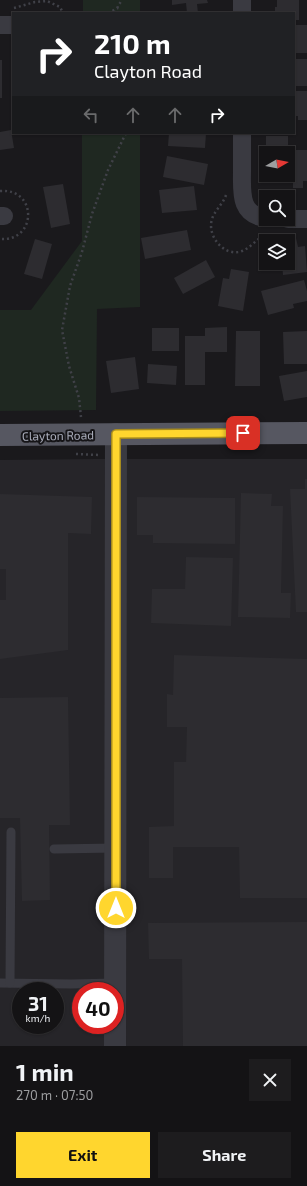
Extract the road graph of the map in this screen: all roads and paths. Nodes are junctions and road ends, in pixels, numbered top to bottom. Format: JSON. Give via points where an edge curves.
{"nodes":[{"id":1,"x":122,"y":0,"type":"edge"},
{"id":2,"x":242,"y":0,"type":"edge"},
{"id":3,"x":118,"y":8,"type":"junction"},
{"id":4,"x":19,"y":12,"type":"edge"},
{"id":5,"x":63,"y":12,"type":"edge"},
{"id":6,"x":110,"y":12,"type":"edge"},
{"id":7,"x":116,"y":12,"type":"edge"},
{"id":8,"x":242,"y":12,"type":"edge"},
{"id":9,"x":126,"y":134,"type":"edge"},
{"id":10,"x":242,"y":134,"type":"edge"},
{"id":11,"x":259,"y":217,"type":"edge"},
{"id":12,"x":295,"y":219,"type":"edge"},
{"id":13,"x":307,"y":219,"type":"edge"},
{"id":14,"x":307,"y":432,"type":"edge"},
{"id":15,"x":83,"y":434,"type":"junction"},
{"id":16,"x":116,"y":434,"type":"junction"},
{"id":17,"x":0,"y":435,"type":"edge"},
{"id":18,"x":11,"y":832,"type":"dead end"},
{"id":19,"x":116,"y":848,"type":"junction"},
{"id":20,"x":54,"y":849,"type":"dead end"},
{"id":21,"x":115,"y":982,"type":"edge"},
{"id":22,"x":5,"y":983,"type":"edge"},
{"id":23,"x":72,"y":984,"type":"edge"},
{"id":24,"x":115,"y":1034,"type":"edge"},
{"id":25,"x":115,"y":1046,"type":"edge"}],
"edges":[{"from":1,"to":3,"type":"path"},
{"from":2,"to":8,"type":"street"},
{"from":3,"to":6,"type":"path"},
{"from":3,"to":7,"type":"path"},
{"from":4,"to":5,"type":"path","via":[[35,2],[47,1],[60,6]]},
{"from":9,"to":15,"type":"path","via":[[108,170],[92,214],[70,286],[62,330],[79,398]]},
{"from":10,"to":11,"type":"street","via":[[243,199],[249,210]]},
{"from":12,"to":13,"type":"street"},
{"from":14,"to":16,"type":"main road","name":"Clayton Road"},
{"from":15,"to":16,"type":"main road","name":"Clayton Road"},
{"from":15,"to":17,"type":"main road","name":"Clayton Road"},
{"from":16,"to":19,"type":"street"},
{"from":18,"to":22,"type":"lane"},
{"from":19,"to":20,"type":"lane"},
{"from":19,"to":21,"type":"street"},
{"from":22,"to":23,"type":"lane"},
{"from":24,"to":25,"type":"street"}]}
